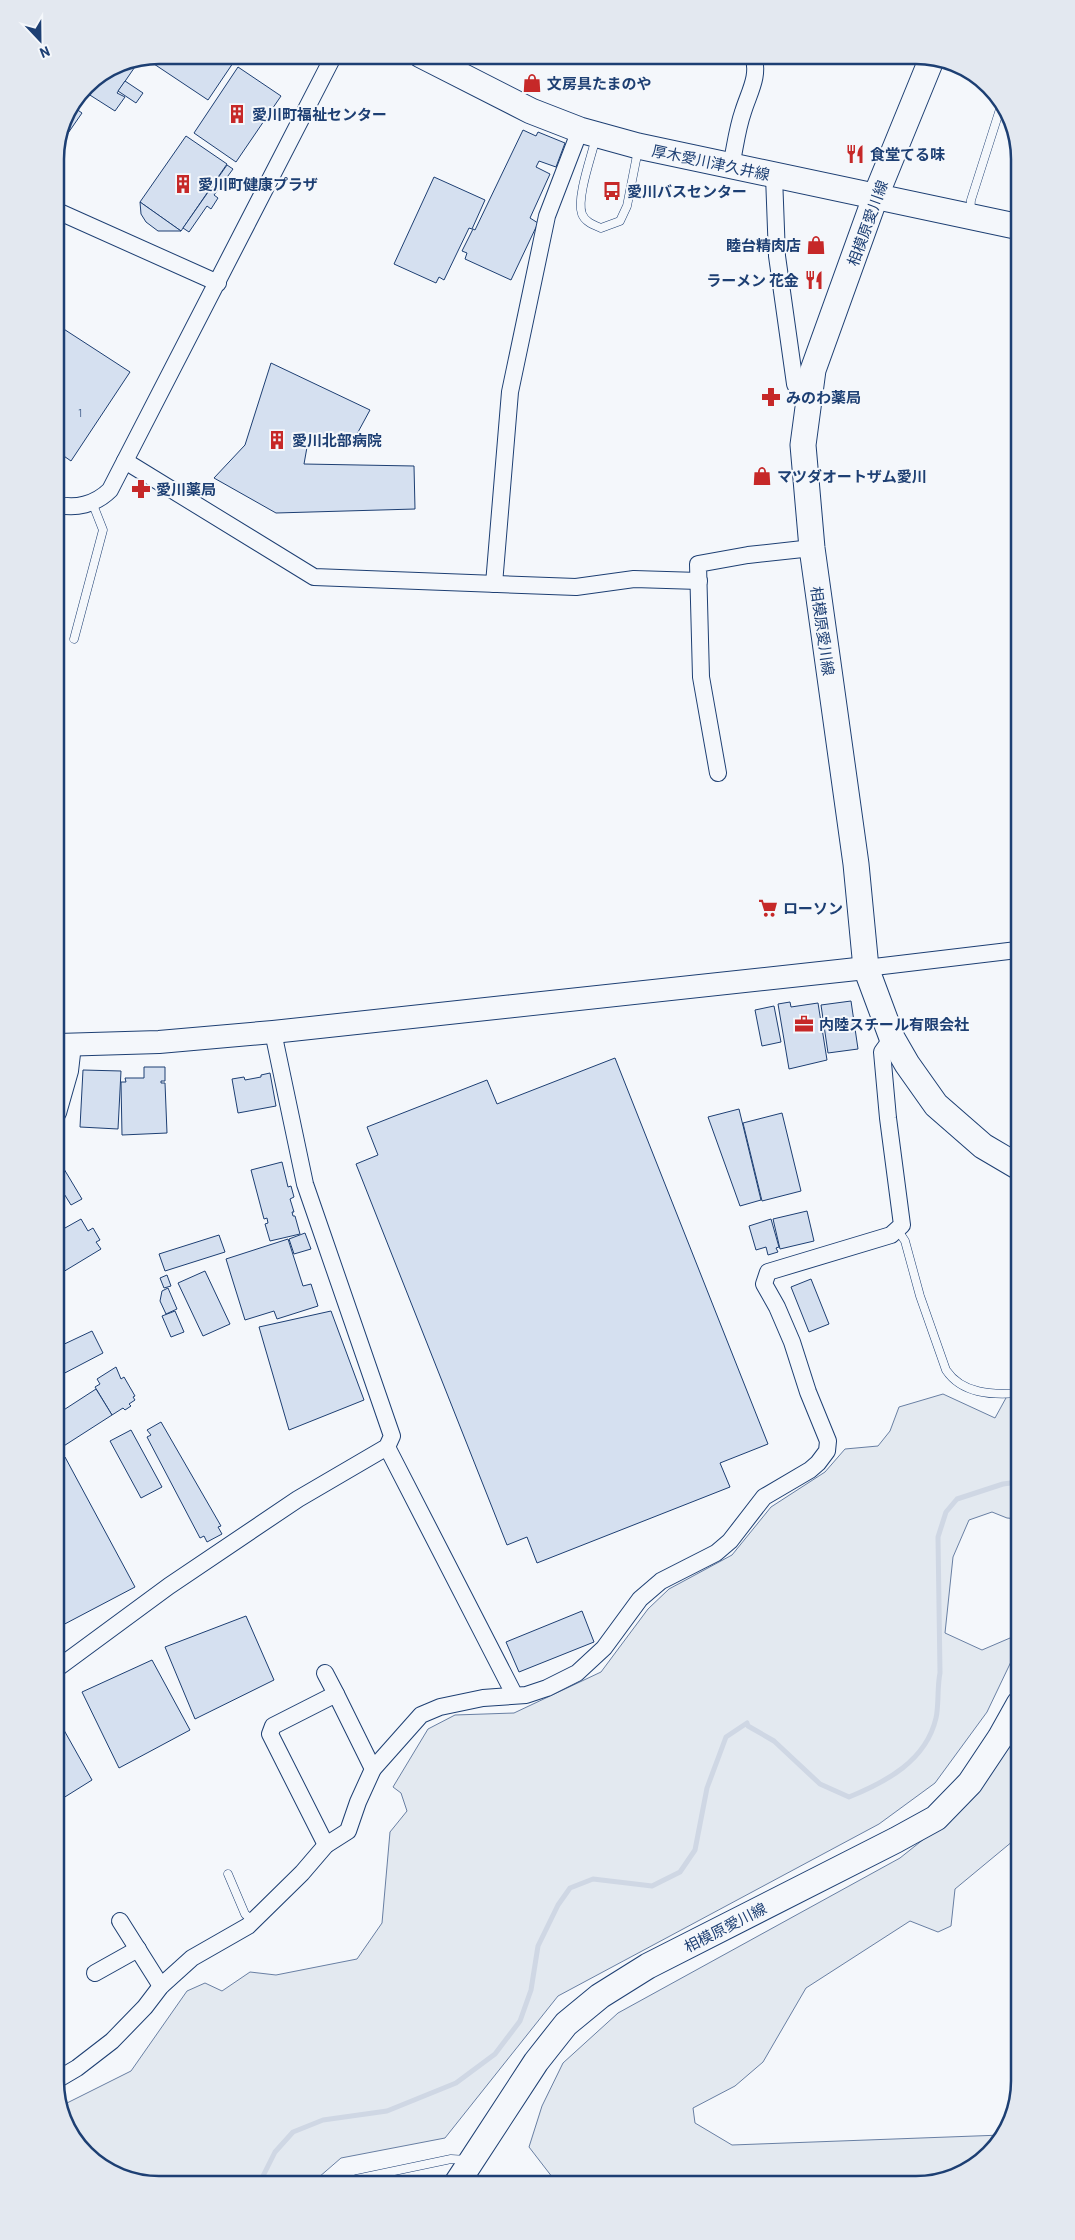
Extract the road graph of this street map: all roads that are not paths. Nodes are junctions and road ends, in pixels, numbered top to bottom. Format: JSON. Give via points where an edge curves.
{"nodes":[{"id":1,"x":329,"y":64,"type":"edge"},
{"id":2,"x":438,"y":64,"type":"edge"},
{"id":3,"x":756,"y":64,"type":"edge"},
{"id":4,"x":929,"y":65,"type":"edge"},
{"id":5,"x":999,"y":113,"type":"edge"},
{"id":6,"x":588,"y":133,"type":"junction"},
{"id":7,"x":638,"y":146,"type":"junction"},
{"id":8,"x":731,"y":166,"type":"junction"},
{"id":9,"x":774,"y":176,"type":"junction"},
{"id":10,"x":876,"y":195,"type":"junction"},
{"id":11,"x":64,"y":214,"type":"edge"},
{"id":12,"x":969,"y":216,"type":"junction"},
{"id":13,"x":1011,"y":225,"type":"edge"},
{"id":14,"x":218,"y":283,"type":"junction"},
{"id":15,"x":806,"y":408,"type":"junction"},
{"id":16,"x":125,"y":461,"type":"junction"},
{"id":17,"x":92,"y":502,"type":"junction"},
{"id":18,"x":64,"y":507,"type":"edge"},
{"id":19,"x":812,"y":548,"type":"junction"},
{"id":20,"x":699,"y":580,"type":"junction"},
{"id":21,"x":494,"y":584,"type":"junction"},
{"id":22,"x":74,"y":639,"type":"dead end"},
{"id":23,"x":718,"y":773,"type":"dead end"},
{"id":24,"x":1011,"y":951,"type":"edge"},
{"id":25,"x":866,"y":968,"type":"junction"},
{"id":26,"x":273,"y":1032,"type":"junction"},
{"id":27,"x":892,"y":1038,"type":"junction"},
{"id":28,"x":65,"y":1045,"type":"edge"},
{"id":29,"x":64,"y":1092,"type":"edge"},
{"id":30,"x":1011,"y":1162,"type":"edge"},
{"id":31,"x":897,"y":1229,"type":"junction"},
{"id":32,"x":1011,"y":1393,"type":"edge"},
{"id":33,"x":388,"y":1447,"type":"junction"},
{"id":34,"x":64,"y":1664,"type":"edge"},
{"id":35,"x":325,"y":1673,"type":"dead end"},
{"id":36,"x":336,"y":1694,"type":"junction"},
{"id":37,"x":514,"y":1694,"type":"junction"},
{"id":38,"x":1011,"y":1718,"type":"edge"},
{"id":39,"x":373,"y":1769,"type":"junction"},
{"id":40,"x":326,"y":1845,"type":"junction"},
{"id":41,"x":228,"y":1874,"type":"dead end"},
{"id":42,"x":120,"y":1920,"type":"dead end"},
{"id":43,"x":253,"y":1921,"type":"junction"},
{"id":44,"x":138,"y":1949,"type":"junction"},
{"id":45,"x":95,"y":1973,"type":"dead end"},
{"id":46,"x":161,"y":1986,"type":"junction"},
{"id":47,"x":64,"y":2076,"type":"edge"},
{"id":48,"x":472,"y":2160,"type":"junction"},
{"id":49,"x":370,"y":2176,"type":"edge"},
{"id":50,"x":462,"y":2176,"type":"edge"}],
"edges":[{"from":1,"to":14,"type":"street"},
{"from":2,"to":6,"type":"main road","name":"厚木愛川津久井線","via":[[530,112]]},
{"from":3,"to":8,"type":"street","via":[[756,76],[743,111]]},
{"from":4,"to":10,"type":"main road","name":"相模原愛川線"},
{"from":5,"to":12,"type":"lane","via":[[971,200]]},
{"from":6,"to":7,"type":"main road","name":"厚木愛川津久井線"},
{"from":6,"to":7,"type":"lane","via":[[582,214],[601,228],[620,221],[627,206]]},
{"from":6,"to":21,"type":"street","via":[[547,216],[510,392]]},
{"from":7,"to":8,"type":"main road","name":"厚木愛川津久井線"},
{"from":8,"to":9,"type":"main road","name":"厚木愛川津久井線"},
{"from":9,"to":10,"type":"main road","name":"厚木愛川津久井線"},
{"from":9,"to":15,"type":"street","via":[[777,256],[795,384]]},
{"from":10,"to":12,"type":"main road","name":"厚木愛川津久井線"},
{"from":10,"to":15,"type":"main road","name":"相模原愛川線","via":[[813,370]]},
{"from":11,"to":14,"type":"street"},
{"from":12,"to":13,"type":"main road","name":"厚木愛川津久井線"},
{"from":14,"to":16,"type":"street"},
{"from":15,"to":19,"type":"main road","name":"相模原愛川線","via":[[803,444]]},
{"from":16,"to":17,"type":"street","via":[[110,490]]},
{"from":16,"to":21,"type":"street","via":[[314,578]]},
{"from":17,"to":18,"type":"street"},
{"from":17,"to":22,"type":"lane","via":[[104,530]]},
{"from":19,"to":20,"type":"street","via":[[698,564]]},
{"from":19,"to":25,"type":"main road","name":"相模原愛川線","via":[[856,864]]},
{"from":20,"to":21,"type":"street","via":[[634,579],[576,587]]},
{"from":20,"to":23,"type":"street","via":[[701,677]]},
{"from":24,"to":25,"type":"street"},
{"from":25,"to":26,"type":"street"},
{"from":25,"to":27,"type":"main road","name":"相模原愛川線"},
{"from":26,"to":28,"type":"street","via":[[160,1042]]},
{"from":26,"to":33,"type":"street","via":[[305,1184],[392,1436]]},
{"from":27,"to":30,"type":"main road","name":"相模原愛川線","via":[[936,1105],[983,1146]]},
{"from":27,"to":31,"type":"street","via":[[882,1052],[902,1225]]},
{"from":28,"to":29,"type":"street","via":[[70,1071]]},
{"from":31,"to":32,"type":"lane","via":[[905,1241],[946,1370],[957,1382],[985,1394]]},
{"from":31,"to":37,"type":"street","via":[[892,1235],[768,1272],[764,1284],[792,1342],[828,1441],[827,1451],[810,1470],[764,1497],[730,1541],[716,1553],[661,1580],[640,1600],[604,1648],[577,1673],[547,1688]]},
{"from":33,"to":34,"type":"street","via":[[298,1499],[169,1586]]},
{"from":33,"to":37,"type":"street"},
{"from":35,"to":36,"type":"street"},
{"from":36,"to":39,"type":"street"},
{"from":36,"to":40,"type":"street","via":[[273,1726],[270,1734]]},
{"from":37,"to":39,"type":"street","via":[[440,1707],[422,1715]]},
{"from":38,"to":48,"type":"main road","name":"相模原愛川線","via":[[970,1783],[936,1818],[648,1966],[600,1996],[566,2024],[536,2062]]},
{"from":39,"to":40,"type":"street","via":[[348,1831]]},
{"from":40,"to":43,"type":"street"},
{"from":41,"to":43,"type":"lane","via":[[245,1914]]},
{"from":42,"to":44,"type":"street"},
{"from":43,"to":46,"type":"street","via":[[192,1958]]},
{"from":44,"to":45,"type":"street"},
{"from":44,"to":46,"type":"street"},
{"from":46,"to":47,"type":"street","via":[[112,2041]]},
{"from":48,"to":49,"type":"lane","via":[[451,2159]]},
{"from":48,"to":50,"type":"main road","name":"相模原愛川線"}]}
